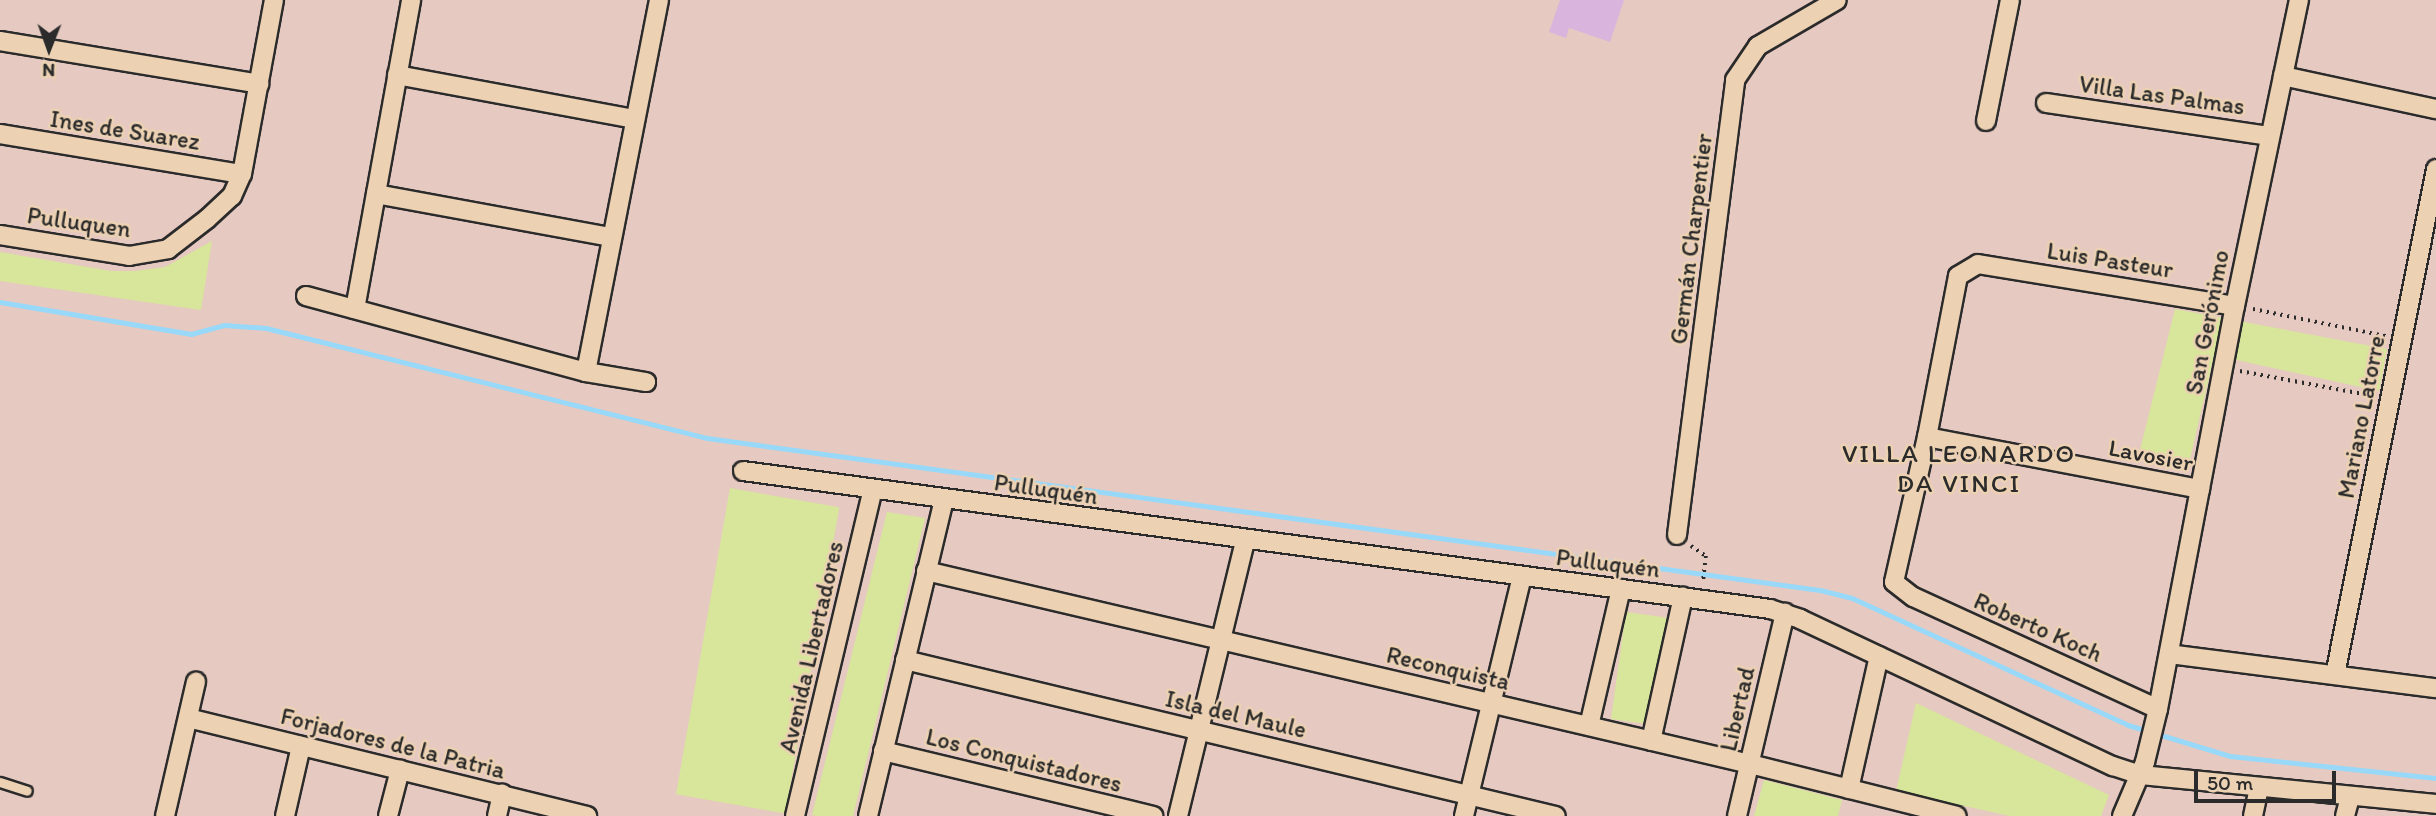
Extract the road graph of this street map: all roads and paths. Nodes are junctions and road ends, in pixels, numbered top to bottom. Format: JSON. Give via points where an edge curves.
{"nodes":[{"id":1,"x":274,"y":0,"type":"edge"},
{"id":2,"x":411,"y":0,"type":"edge"},
{"id":3,"x":1837,"y":0,"type":"edge"},
{"id":4,"x":2010,"y":0,"type":"edge"},
{"id":5,"x":2299,"y":0,"type":"edge"},
{"id":6,"x":653,"y":1,"type":"edge"},
{"id":7,"x":0,"y":41,"type":"edge"},
{"id":8,"x":397,"y":75,"type":"junction"},
{"id":9,"x":2283,"y":76,"type":"junction"},
{"id":10,"x":259,"y":85,"type":"junction"},
{"id":11,"x":2046,"y":103,"type":"dead end"},
{"id":12,"x":2436,"y":109,"type":"edge"},
{"id":13,"x":635,"y":119,"type":"junction"},
{"id":14,"x":1986,"y":121,"type":"dead end"},
{"id":15,"x":0,"y":134,"type":"edge"},
{"id":16,"x":2270,"y":136,"type":"junction"},
{"id":17,"x":2436,"y":169,"type":"edge"},
{"id":18,"x":242,"y":174,"type":"junction"},
{"id":19,"x":376,"y":194,"type":"junction"},
{"id":20,"x":0,"y":235,"type":"edge"},
{"id":21,"x":611,"y":237,"type":"junction"},
{"id":22,"x":306,"y":296,"type":"dead end"},
{"id":23,"x":2235,"y":306,"type":"junction"},
{"id":24,"x":355,"y":309,"type":"junction"},
{"id":25,"x":2401,"y":339,"type":"junction"},
{"id":26,"x":2223,"y":368,"type":"junction"},
{"id":27,"x":586,"y":372,"type":"junction"},
{"id":28,"x":646,"y":382,"type":"dead end"},
{"id":29,"x":2389,"y":399,"type":"junction"},
{"id":30,"x":1927,"y":437,"type":"junction"},
{"id":31,"x":743,"y":471,"type":"dead end"},
{"id":32,"x":873,"y":489,"type":"junction"},
{"id":33,"x":2200,"y":489,"type":"junction"},
{"id":34,"x":944,"y":499,"type":"junction"},
{"id":35,"x":1677,"y":535,"type":"dead end"},
{"id":36,"x":1245,"y":541,"type":"junction"},
{"id":37,"x":1706,"y":556,"type":"dead end"},
{"id":38,"x":926,"y":571,"type":"junction"},
{"id":39,"x":1522,"y":576,"type":"junction"},
{"id":40,"x":1703,"y":577,"type":"dead end"},
{"id":41,"x":1621,"y":589,"type":"junction"},
{"id":42,"x":1683,"y":597,"type":"junction"},
{"id":43,"x":1785,"y":613,"type":"junction"},
{"id":44,"x":1220,"y":640,"type":"junction"},
{"id":45,"x":2169,"y":654,"type":"junction"},
{"id":46,"x":1879,"y":656,"type":"junction"},
{"id":47,"x":905,"y":660,"type":"junction"},
{"id":48,"x":2335,"y":675,"type":"junction"},
{"id":49,"x":197,"y":682,"type":"dead end"},
{"id":50,"x":2436,"y":688,"type":"edge"},
{"id":51,"x":1491,"y":704,"type":"junction"},
{"id":52,"x":2157,"y":714,"type":"junction"},
{"id":53,"x":188,"y":718,"type":"junction"},
{"id":54,"x":1589,"y":726,"type":"junction"},
{"id":55,"x":1198,"y":730,"type":"junction"},
{"id":56,"x":1651,"y":741,"type":"junction"},
{"id":57,"x":301,"y":746,"type":"junction"},
{"id":58,"x":883,"y":751,"type":"junction"},
{"id":59,"x":1750,"y":764,"type":"junction"},
{"id":60,"x":400,"y":770,"type":"junction"},
{"id":61,"x":2141,"y":775,"type":"junction"},
{"id":62,"x":0,"y":782,"type":"edge"},
{"id":63,"x":2259,"y":788,"type":"junction"},
{"id":64,"x":1849,"y":789,"type":"junction"},
{"id":65,"x":27,"y":791,"type":"dead end"},
{"id":66,"x":502,"y":794,"type":"junction"},
{"id":67,"x":1469,"y":795,"type":"junction"},
{"id":68,"x":2350,"y":797,"type":"junction"},
{"id":69,"x":2436,"y":804,"type":"edge"},
{"id":70,"x":165,"y":816,"type":"edge"},
{"id":71,"x":285,"y":816,"type":"edge"},
{"id":72,"x":388,"y":816,"type":"edge"},
{"id":73,"x":497,"y":816,"type":"edge"},
{"id":74,"x":587,"y":816,"type":"edge"},
{"id":75,"x":795,"y":816,"type":"edge"},
{"id":76,"x":868,"y":816,"type":"edge"},
{"id":77,"x":1153,"y":816,"type":"edge"},
{"id":78,"x":1178,"y":816,"type":"edge"},
{"id":79,"x":1464,"y":816,"type":"edge"},
{"id":80,"x":1556,"y":816,"type":"edge"},
{"id":81,"x":1737,"y":816,"type":"edge"},
{"id":82,"x":1957,"y":816,"type":"edge"},
{"id":83,"x":2122,"y":816,"type":"edge"},
{"id":84,"x":2253,"y":816,"type":"edge"},
{"id":85,"x":2345,"y":816,"type":"edge"}],
"edges":[{"from":1,"to":10,"type":"street"},
{"from":2,"to":8,"type":"street"},
{"from":3,"to":35,"type":"street","name":"Germán Charpentier","via":[[1758,46],[1735,80]]},
{"from":4,"to":14,"type":"street"},
{"from":5,"to":9,"type":"street","name":"San Gerónimo"},
{"from":6,"to":13,"type":"street"},
{"from":7,"to":10,"type":"street"},
{"from":8,"to":13,"type":"street"},
{"from":8,"to":19,"type":"street"},
{"from":9,"to":12,"type":"street"},
{"from":9,"to":16,"type":"street","name":"San Gerónimo"},
{"from":10,"to":18,"type":"street"},
{"from":11,"to":16,"type":"street","name":"Villa Las Palmas"},
{"from":13,"to":21,"type":"street"},
{"from":15,"to":18,"type":"street","name":"Ines de Suarez"},
{"from":16,"to":23,"type":"street","name":"San Gerónimo"},
{"from":17,"to":25,"type":"street","name":"Mariano Latorre"},
{"from":18,"to":20,"type":"street","name":"Pulluquen","via":[[232,196],[207,219],[168,250],[149,255],[129,256]]},
{"from":19,"to":21,"type":"street"},
{"from":19,"to":24,"type":"street"},
{"from":21,"to":27,"type":"street"},
{"from":22,"to":24,"type":"street"},
{"from":23,"to":25,"type":"path"},
{"from":23,"to":26,"type":"street","name":"San Gerónimo"},
{"from":23,"to":30,"type":"street","name":"Luis Pasteur","via":[[1979,264],[1958,276]]},
{"from":24,"to":27,"type":"street"},
{"from":25,"to":29,"type":"street","name":"Mariano Latorre"},
{"from":26,"to":29,"type":"path"},
{"from":26,"to":33,"type":"street","name":"San Gerónimo"},
{"from":27,"to":28,"type":"street"},
{"from":29,"to":48,"type":"street","name":"Mariano Latorre"},
{"from":30,"to":33,"type":"street","name":"Lavosier"},
{"from":30,"to":52,"type":"street","name":"Roberto Koch","via":[[1894,582],[1898,588]]},
{"from":31,"to":32,"type":"street","name":"Pulluquén"},
{"from":32,"to":34,"type":"street","name":"Pulluquén"},
{"from":32,"to":75,"type":"street","name":"Avenida Libertadores"},
{"from":33,"to":45,"type":"street","name":"San Gerónimo"},
{"from":34,"to":36,"type":"street","name":"Pulluquén"},
{"from":34,"to":38,"type":"street"},
{"from":36,"to":39,"type":"street","name":"Pulluquén"},
{"from":36,"to":44,"type":"street"},
{"from":37,"to":40,"type":"path"},
{"from":38,"to":44,"type":"street","name":"Reconquista"},
{"from":38,"to":47,"type":"street"},
{"from":39,"to":41,"type":"street","name":"Pulluquén"},
{"from":39,"to":51,"type":"street"},
{"from":41,"to":42,"type":"street","name":"Pulluquén"},
{"from":41,"to":54,"type":"street"},
{"from":42,"to":43,"type":"street","name":"Pulluquén"},
{"from":42,"to":56,"type":"street"},
{"from":43,"to":46,"type":"street","name":"Pulluquén"},
{"from":43,"to":59,"type":"street","name":"Libertad"},
{"from":44,"to":51,"type":"street","name":"Reconquista"},
{"from":44,"to":55,"type":"street"},
{"from":45,"to":48,"type":"street"},
{"from":45,"to":52,"type":"street","name":"San Gerónimo"},
{"from":46,"to":61,"type":"street","name":"Pulluquén"},
{"from":46,"to":64,"type":"street"},
{"from":47,"to":55,"type":"street","name":"Isla del Maule"},
{"from":47,"to":58,"type":"street"},
{"from":48,"to":50,"type":"street"},
{"from":49,"to":53,"type":"street"},
{"from":51,"to":54,"type":"street","name":"Reconquista"},
{"from":51,"to":67,"type":"street"},
{"from":52,"to":61,"type":"street","name":"San Gerónimo"},
{"from":53,"to":57,"type":"street","name":"Forjadores de la Patria"},
{"from":53,"to":70,"type":"street"},
{"from":54,"to":56,"type":"street","name":"Reconquista"},
{"from":55,"to":67,"type":"street","name":"Isla del Maule"},
{"from":55,"to":78,"type":"street"},
{"from":56,"to":59,"type":"street","name":"Reconquista"},
{"from":57,"to":60,"type":"street","name":"Forjadores de la Patria"},
{"from":57,"to":71,"type":"street"},
{"from":58,"to":76,"type":"street"},
{"from":58,"to":77,"type":"street","name":"Los Conquistadores"},
{"from":59,"to":64,"type":"street","name":"Reconquista"},
{"from":59,"to":81,"type":"street","name":"Libertad"},
{"from":60,"to":66,"type":"street","name":"Forjadores de la Patria"},
{"from":60,"to":72,"type":"street"},
{"from":61,"to":63,"type":"street","name":"Pulluquén"},
{"from":61,"to":83,"type":"street","name":"San Gerónimo"},
{"from":62,"to":65,"type":"lane"},
{"from":63,"to":68,"type":"street","name":"Pulluquén"},
{"from":63,"to":84,"type":"street"},
{"from":64,"to":82,"type":"street","name":"Reconquista"},
{"from":66,"to":73,"type":"street"},
{"from":66,"to":74,"type":"street","name":"Forjadores de la Patria"},
{"from":67,"to":79,"type":"street"},
{"from":67,"to":80,"type":"street","name":"Isla del Maule"},
{"from":68,"to":69,"type":"street","name":"Pulluquén"},
{"from":68,"to":85,"type":"street"}]}
